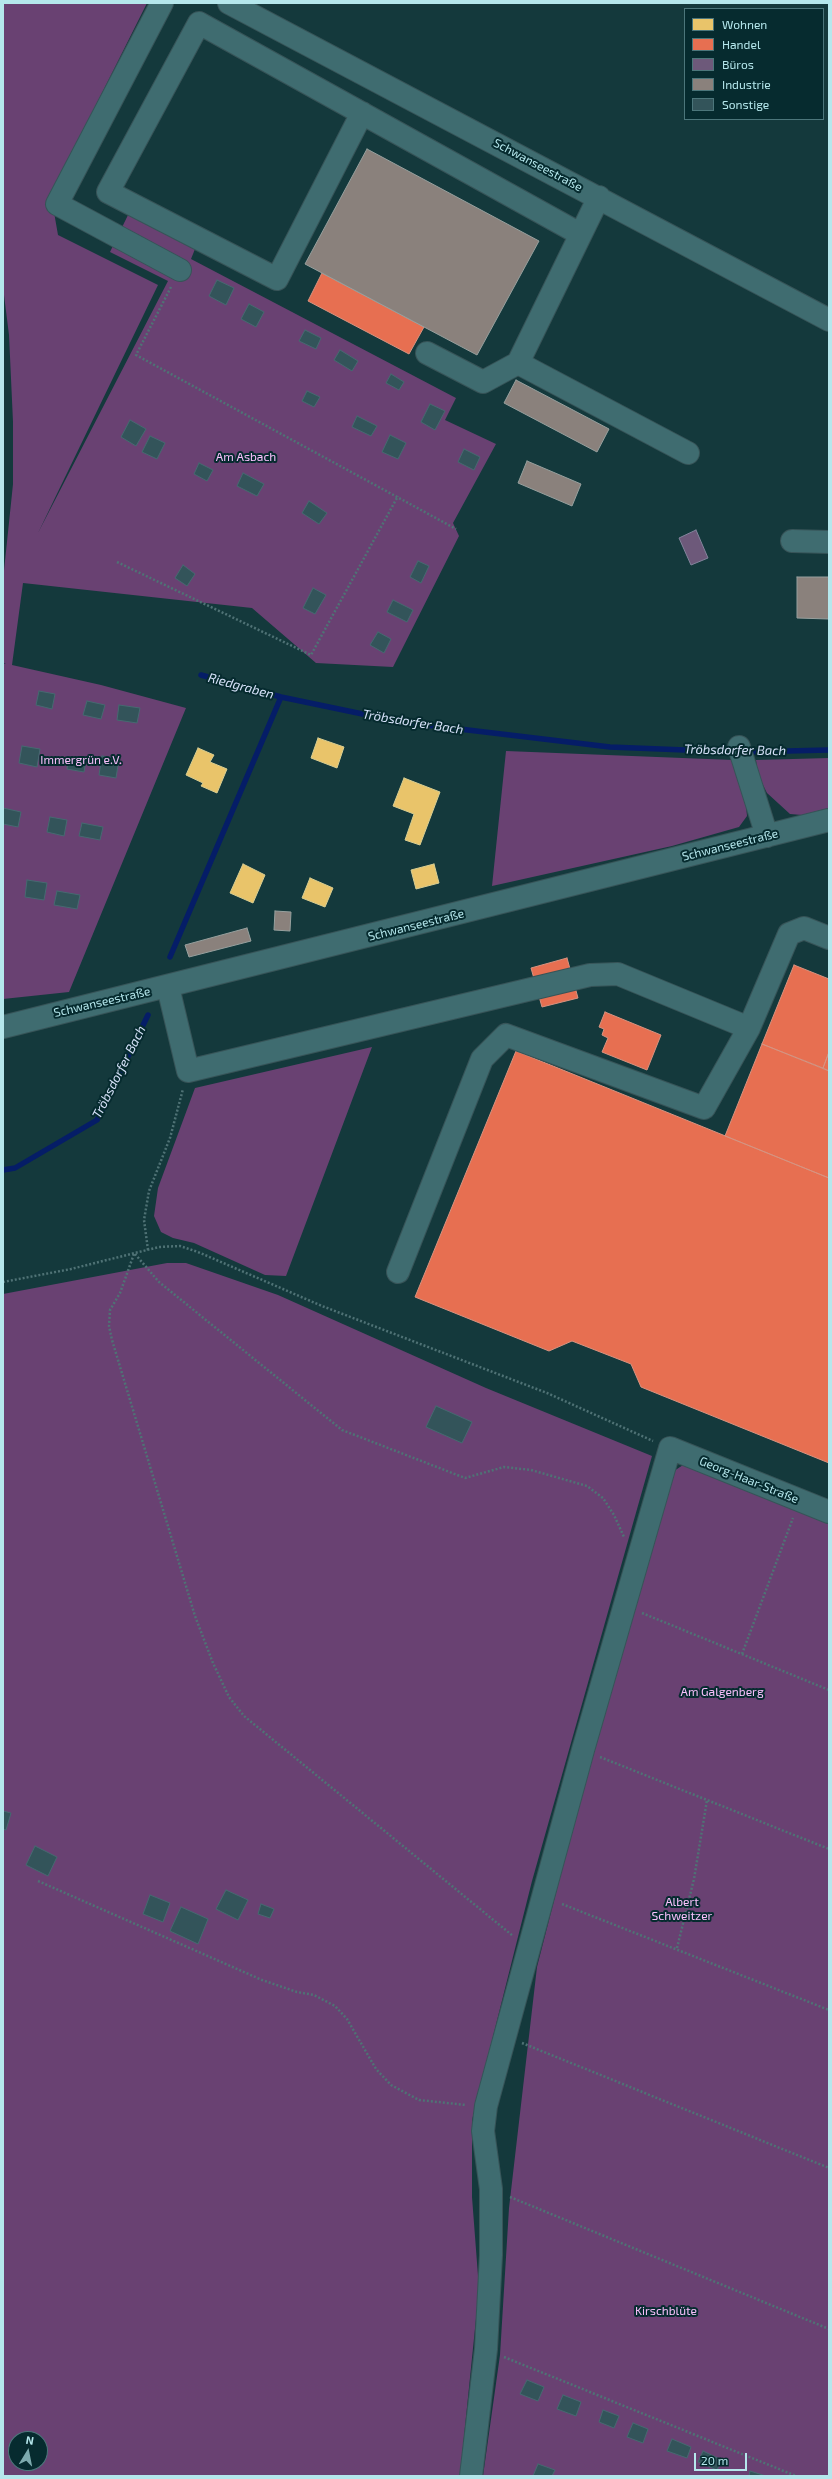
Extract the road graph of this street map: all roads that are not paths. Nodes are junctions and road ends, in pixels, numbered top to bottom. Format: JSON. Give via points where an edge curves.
{"nodes":[{"id":1,"x":162,"y":3,"type":"edge"},
{"id":2,"x":239,"y":6,"type":"edge"},
{"id":3,"x":362,"y":114,"type":"junction"},
{"id":4,"x":599,"y":197,"type":"junction"},
{"id":5,"x":580,"y":234,"type":"junction"},
{"id":6,"x":180,"y":270,"type":"road end"},
{"id":7,"x":829,"y":320,"type":"edge"},
{"id":8,"x":427,"y":353,"type":"dead end"},
{"id":9,"x":518,"y":363,"type":"junction"},
{"id":10,"x":688,"y":453,"type":"dead end"},
{"id":11,"x":792,"y":541,"type":"dead end"},
{"id":12,"x":829,"y":542,"type":"edge"},
{"id":13,"x":739,"y":747,"type":"dead end"},
{"id":14,"x":829,"y":820,"type":"edge"},
{"id":15,"x":767,"y":836,"type":"junction"},
{"id":16,"x":829,"y":938,"type":"edge"},
{"id":17,"x":168,"y":987,"type":"junction"},
{"id":18,"x":3,"y":1027,"type":"edge"},
{"id":19,"x":749,"y":1028,"type":"junction"},
{"id":20,"x":398,"y":1272,"type":"dead end"},
{"id":21,"x":829,"y":1512,"type":"edge"},
{"id":22,"x":471,"y":2476,"type":"edge"}],
"edges":[{"from":1,"to":6,"type":"street","via":[[57,204]]},
{"from":2,"to":4,"type":"street","name":"Schwanseestraße"},
{"from":3,"to":3,"type":"street","via":[[199,23],[108,192],[277,279]]},
{"from":3,"to":5,"type":"street"},
{"from":4,"to":5,"type":"street"},
{"from":4,"to":7,"type":"street","name":"Schwanseestraße"},
{"from":5,"to":9,"type":"street"},
{"from":8,"to":9,"type":"street","via":[[483,382]]},
{"from":9,"to":10,"type":"street"},
{"from":11,"to":12,"type":"street"},
{"from":13,"to":15,"type":"street"},
{"from":14,"to":15,"type":"street","name":"Schwanseestraße"},
{"from":15,"to":17,"type":"street","name":"Schwanseestraße"},
{"from":16,"to":19,"type":"street","via":[[804,928],[789,934]]},
{"from":17,"to":18,"type":"street","name":"Schwanseestraße"},
{"from":17,"to":19,"type":"street","via":[[188,1071],[590,975],[618,974]]},
{"from":19,"to":20,"type":"street","via":[[704,1108],[506,1035],[482,1059]]},
{"from":21,"to":22,"type":"street","name":"Georg-Haar-Straße","via":[[670,1448],[583,1750],[528,1949],[507,2038],[486,2106],[483,2131],[491,2190],[491,2255],[486,2349]]}]}
